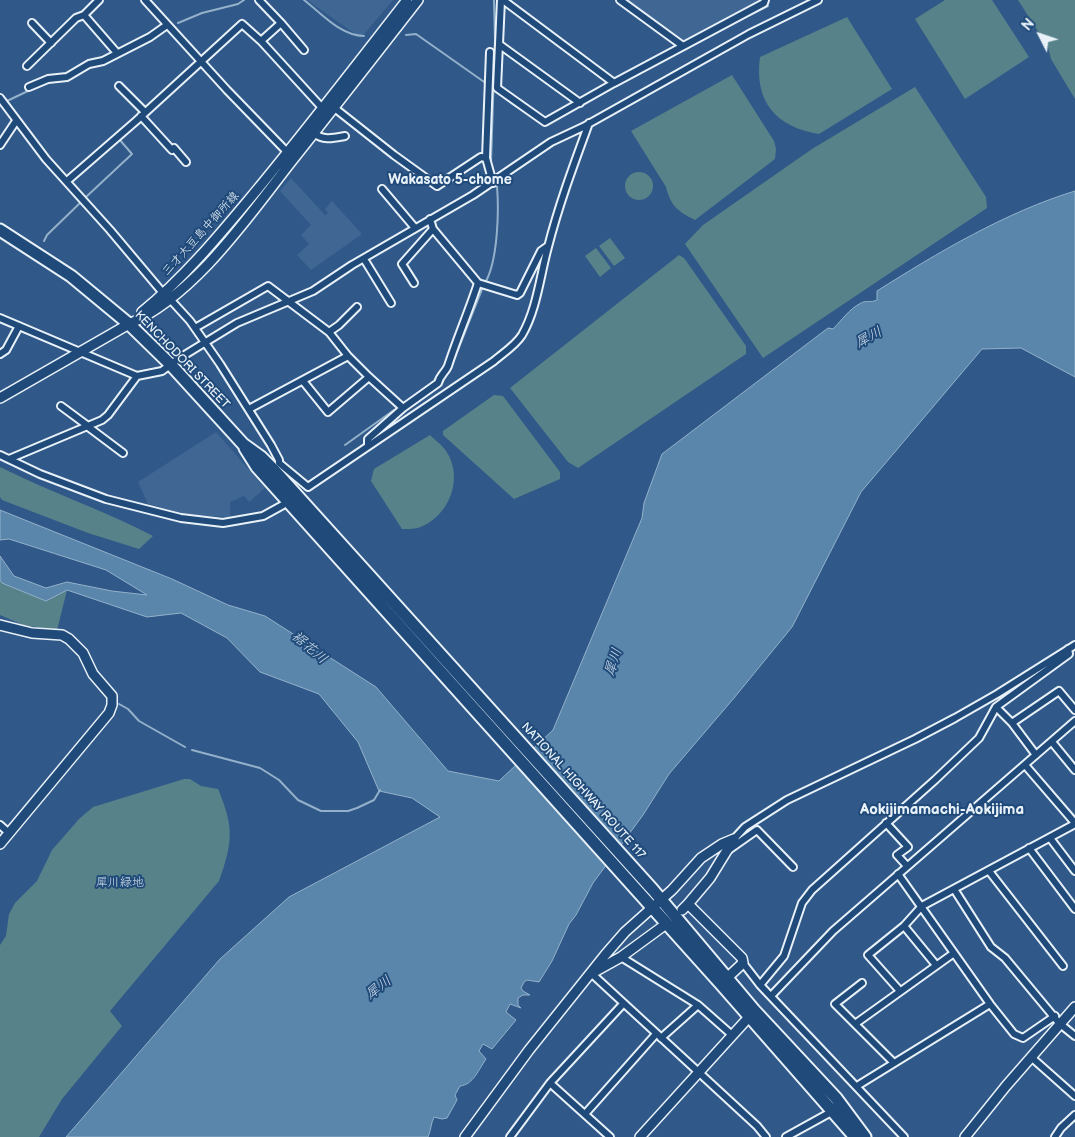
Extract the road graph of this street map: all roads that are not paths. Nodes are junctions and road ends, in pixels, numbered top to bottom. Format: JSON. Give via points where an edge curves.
{"nodes":[{"id":1,"x":99,"y":0,"type":"edge"},
{"id":2,"x":145,"y":0,"type":"edge"},
{"id":3,"x":259,"y":0,"type":"edge"},
{"id":4,"x":407,"y":0,"type":"edge"},
{"id":5,"x":418,"y":0,"type":"edge"},
{"id":6,"x":502,"y":0,"type":"edge"},
{"id":7,"x":620,"y":0,"type":"edge"},
{"id":8,"x":764,"y":0,"type":"edge"},
{"id":9,"x":818,"y":0,"type":"edge"},
{"id":10,"x":84,"y":15,"type":"junction"},
{"id":11,"x":32,"y":23,"type":"dead end"},
{"id":12,"x":281,"y":23,"type":"junction"},
{"id":13,"x":167,"y":25,"type":"junction"},
{"id":14,"x":261,"y":41,"type":"junction"},
{"id":15,"x":51,"y":43,"type":"junction"},
{"id":16,"x":500,"y":45,"type":"junction"},
{"id":17,"x":683,"y":46,"type":"junction"},
{"id":18,"x":304,"y":50,"type":"dead end"},
{"id":19,"x":490,"y":52,"type":"dead end"},
{"id":20,"x":117,"y":53,"type":"junction"},
{"id":21,"x":201,"y":62,"type":"junction"},
{"id":22,"x":27,"y":66,"type":"dead end"},
{"id":23,"x":614,"y":82,"type":"junction"},
{"id":24,"x":119,"y":86,"type":"dead end"},
{"id":25,"x":29,"y":87,"type":"dead end"},
{"id":26,"x":0,"y":98,"type":"edge"},
{"id":27,"x":580,"y":103,"type":"junction"},
{"id":28,"x":328,"y":108,"type":"junction"},
{"id":29,"x":143,"y":114,"type":"junction"},
{"id":30,"x":16,"y":121,"type":"junction"},
{"id":31,"x":590,"y":123,"type":"junction"},
{"id":32,"x":314,"y":133,"type":"junction"},
{"id":33,"x":345,"y":136,"type":"dead end"},
{"id":34,"x":0,"y":145,"type":"edge"},
{"id":35,"x":291,"y":156,"type":"junction"},
{"id":36,"x":486,"y":158,"type":"junction"},
{"id":37,"x":186,"y":162,"type":"dead end"},
{"id":38,"x":67,"y":181,"type":"junction"},
{"id":39,"x":493,"y":183,"type":"junction"},
{"id":40,"x":382,"y":189,"type":"dead end"},
{"id":41,"x":430,"y":219,"type":"junction"},
{"id":42,"x":415,"y":228,"type":"junction"},
{"id":43,"x":433,"y":228,"type":"junction"},
{"id":44,"x":0,"y":230,"type":"edge"},
{"id":45,"x":548,"y":246,"type":"junction"},
{"id":46,"x":364,"y":259,"type":"junction"},
{"id":47,"x":414,"y":283,"type":"dead end"},
{"id":48,"x":482,"y":284,"type":"junction"},
{"id":49,"x":166,"y":296,"type":"junction"},
{"id":50,"x":289,"y":302,"type":"junction"},
{"id":51,"x":391,"y":303,"type":"dead end"},
{"id":52,"x":357,"y":306,"type":"dead end"},
{"id":53,"x":0,"y":318,"type":"edge"},
{"id":54,"x":129,"y":324,"type":"junction"},
{"id":55,"x":19,"y":326,"type":"junction"},
{"id":56,"x":195,"y":328,"type":"junction"},
{"id":57,"x":328,"y":332,"type":"junction"},
{"id":58,"x":205,"y":343,"type":"junction"},
{"id":59,"x":80,"y":352,"type":"junction"},
{"id":60,"x":0,"y":354,"type":"edge"},
{"id":61,"x":348,"y":356,"type":"junction"},
{"id":62,"x":171,"y":365,"type":"junction"},
{"id":63,"x":137,"y":376,"type":"junction"},
{"id":64,"x":368,"y":377,"type":"junction"},
{"id":65,"x":303,"y":381,"type":"junction"},
{"id":66,"x":0,"y":398,"type":"edge"},
{"id":67,"x":61,"y":406,"type":"dead end"},
{"id":68,"x":403,"y":408,"type":"junction"},
{"id":69,"x":249,"y":409,"type":"junction"},
{"id":70,"x":88,"y":426,"type":"junction"},
{"id":71,"x":368,"y":446,"type":"junction"},
{"id":72,"x":123,"y":453,"type":"dead end"},
{"id":73,"x":0,"y":455,"type":"edge"},
{"id":74,"x":9,"y":459,"type":"junction"},
{"id":75,"x":273,"y":470,"type":"junction"},
{"id":76,"x":293,"y":504,"type":"junction"},
{"id":77,"x":0,"y":625,"type":"edge"},
{"id":78,"x":1075,"y":645,"type":"edge"},
{"id":79,"x":1068,"y":649,"type":"junction"},
{"id":80,"x":996,"y":707,"type":"junction"},
{"id":81,"x":1075,"y":710,"type":"edge"},
{"id":82,"x":1075,"y":721,"type":"edge"},
{"id":83,"x":1012,"y":724,"type":"junction"},
{"id":84,"x":1052,"y":742,"type":"junction"},
{"id":85,"x":1036,"y":755,"type":"junction"},
{"id":86,"x":1025,"y":765,"type":"junction"},
{"id":87,"x":1075,"y":770,"type":"edge"},
{"id":88,"x":886,"y":822,"type":"junction"},
{"id":89,"x":1075,"y":824,"type":"edge"},
{"id":90,"x":0,"y":825,"type":"edge"},
{"id":91,"x":9,"y":833,"type":"junction"},
{"id":92,"x":1050,"y":838,"type":"junction"},
{"id":93,"x":734,"y":839,"type":"junction"},
{"id":94,"x":0,"y":844,"type":"edge"},
{"id":95,"x":1029,"y":848,"type":"junction"},
{"id":96,"x":725,"y":852,"type":"junction"},
{"id":97,"x":907,"y":866,"type":"junction"},
{"id":98,"x":793,"y":868,"type":"dead end"},
{"id":99,"x":989,"y":871,"type":"junction"},
{"id":100,"x":1075,"y":871,"type":"edge"},
{"id":101,"x":898,"y":874,"type":"junction"},
{"id":102,"x":954,"y":890,"type":"junction"},
{"id":103,"x":657,"y":895,"type":"junction"},
{"id":104,"x":648,"y":903,"type":"junction"},
{"id":105,"x":922,"y":906,"type":"junction"},
{"id":106,"x":1075,"y":909,"type":"edge"},
{"id":107,"x":904,"y":926,"type":"junction"},
{"id":108,"x":662,"y":927,"type":"dead end"},
{"id":109,"x":954,"y":953,"type":"junction"},
{"id":110,"x":621,"y":957,"type":"junction"},
{"id":111,"x":743,"y":963,"type":"junction"},
{"id":112,"x":936,"y":965,"type":"junction"},
{"id":113,"x":1063,"y":966,"type":"dead end"},
{"id":114,"x":591,"y":973,"type":"junction"},
{"id":115,"x":727,"y":978,"type":"junction"},
{"id":116,"x":862,"y":983,"type":"dead end"},
{"id":117,"x":760,"y":985,"type":"junction"},
{"id":118,"x":900,"y":991,"type":"junction"},
{"id":119,"x":771,"y":996,"type":"junction"},
{"id":120,"x":623,"y":1004,"type":"junction"},
{"id":121,"x":990,"y":1004,"type":"junction"},
{"id":122,"x":698,"y":1005,"type":"junction"},
{"id":123,"x":1075,"y":1006,"type":"edge"},
{"id":124,"x":749,"y":1017,"type":"junction"},
{"id":125,"x":1057,"y":1020,"type":"junction"},
{"id":126,"x":855,"y":1024,"type":"junction"},
{"id":127,"x":732,"y":1035,"type":"junction"},
{"id":128,"x":659,"y":1036,"type":"junction"},
{"id":129,"x":1075,"y":1036,"type":"edge"},
{"id":130,"x":1031,"y":1057,"type":"junction"},
{"id":131,"x":893,"y":1062,"type":"junction"},
{"id":132,"x":698,"y":1072,"type":"junction"},
{"id":133,"x":550,"y":1083,"type":"junction"},
{"id":134,"x":857,"y":1086,"type":"junction"},
{"id":135,"x":1075,"y":1096,"type":"edge"},
{"id":136,"x":833,"y":1110,"type":"junction"},
{"id":137,"x":585,"y":1114,"type":"junction"},
{"id":138,"x":1075,"y":1115,"type":"edge"},
{"id":139,"x":514,"y":1135,"type":"edge"},
{"id":140,"x":465,"y":1137,"type":"edge"},
{"id":141,"x":610,"y":1137,"type":"edge"},
{"id":142,"x":640,"y":1137,"type":"edge"},
{"id":143,"x":766,"y":1137,"type":"edge"},
{"id":144,"x":786,"y":1137,"type":"edge"},
{"id":145,"x":855,"y":1137,"type":"edge"},
{"id":146,"x":865,"y":1137,"type":"edge"},
{"id":147,"x":904,"y":1137,"type":"edge"},
{"id":148,"x":965,"y":1137,"type":"edge"},
{"id":149,"x":1055,"y":1137,"type":"edge"}],
"edges":[{"from":1,"to":10,"type":"street"},
{"from":2,"to":13,"type":"street"},
{"from":3,"to":12,"type":"street"},
{"from":4,"to":28,"type":"street","name":"三才大豆島中御所線"},
{"from":5,"to":28,"type":"street","name":"三才大豆島中御所線"},
{"from":6,"to":16,"type":"street"},
{"from":6,"to":23,"type":"street"},
{"from":7,"to":17,"type":"street"},
{"from":8,"to":17,"type":"street","via":[[764,3]]},
{"from":9,"to":31,"type":"street","via":[[749,34]]},
{"from":10,"to":15,"type":"street","via":[[76,18]]},
{"from":10,"to":20,"type":"street"},
{"from":11,"to":15,"type":"street"},
{"from":12,"to":14,"type":"street"},
{"from":12,"to":18,"type":"street"},
{"from":13,"to":20,"type":"street"},
{"from":13,"to":21,"type":"street"},
{"from":14,"to":21,"type":"street","via":[[242,24]]},
{"from":14,"to":28,"type":"street"},
{"from":15,"to":22,"type":"street"},
{"from":16,"to":27,"type":"street"},
{"from":16,"to":27,"type":"street","via":[[497,88],[513,100],[545,122]]},
{"from":17,"to":23,"type":"street"},
{"from":19,"to":36,"type":"street"},
{"from":20,"to":25,"type":"street","via":[[67,77],[48,79]]},
{"from":21,"to":29,"type":"street"},
{"from":21,"to":35,"type":"street"},
{"from":23,"to":27,"type":"street"},
{"from":24,"to":29,"type":"street"},
{"from":26,"to":30,"type":"street"},
{"from":28,"to":32,"type":"street","name":"三才大豆島中御所線"},
{"from":28,"to":35,"type":"street","name":"三才大豆島中御所線"},
{"from":28,"to":36,"type":"street","via":[[437,186]]},
{"from":29,"to":37,"type":"street"},
{"from":29,"to":38,"type":"street"},
{"from":30,"to":34,"type":"street"},
{"from":30,"to":38,"type":"street"},
{"from":31,"to":39,"type":"street","via":[[552,142]]},
{"from":31,"to":45,"type":"street","via":[[567,182]]},
{"from":32,"to":33,"type":"street","via":[[324,139]]},
{"from":32,"to":35,"type":"street","name":"三才大豆島中御所線"},
{"from":35,"to":49,"type":"street","name":"三才大豆島中御所線"},
{"from":36,"to":39,"type":"street"},
{"from":38,"to":49,"type":"street"},
{"from":39,"to":41,"type":"street"},
{"from":40,"to":42,"type":"street"},
{"from":41,"to":42,"type":"street"},
{"from":41,"to":43,"type":"street"},
{"from":42,"to":46,"type":"street"},
{"from":43,"to":47,"type":"street","via":[[402,264]]},
{"from":43,"to":48,"type":"street"},
{"from":44,"to":54,"type":"highway","name":"KENCHODORI STREET","via":[[71,276]]},
{"from":45,"to":48,"type":"street","via":[[541,251],[517,295]]},
{"from":45,"to":71,"type":"street","via":[[534,302],[521,337],[494,361]]},
{"from":46,"to":50,"type":"street"},
{"from":46,"to":51,"type":"street"},
{"from":48,"to":68,"type":"street","via":[[447,370]]},
{"from":49,"to":54,"type":"street","name":"三才大豆島中御所線"},
{"from":49,"to":56,"type":"street"},
{"from":50,"to":56,"type":"street","via":[[268,286]]},
{"from":50,"to":57,"type":"street"},
{"from":50,"to":58,"type":"street","via":[[248,317]]},
{"from":52,"to":57,"type":"street"},
{"from":53,"to":55,"type":"street"},
{"from":54,"to":59,"type":"street","name":"三才大豆島中御所線"},
{"from":54,"to":62,"type":"highway","name":"KENCHODORI STREET"},
{"from":55,"to":59,"type":"street"},
{"from":55,"to":60,"type":"street","via":[[6,350]]},
{"from":56,"to":58,"type":"street"},
{"from":57,"to":61,"type":"street"},
{"from":58,"to":62,"type":"street"},
{"from":58,"to":69,"type":"street"},
{"from":59,"to":63,"type":"street"},
{"from":59,"to":66,"type":"street","name":"三才大豆島中御所線"},
{"from":61,"to":64,"type":"street"},
{"from":61,"to":65,"type":"street"},
{"from":62,"to":63,"type":"street","via":[[162,371]]},
{"from":62,"to":75,"type":"highway","name":"KENCHODORI STREET","via":[[243,444],[261,456]]},
{"from":63,"to":70,"type":"street","via":[[108,415]]},
{"from":64,"to":65,"type":"street","via":[[328,412]]},
{"from":64,"to":68,"type":"street"},
{"from":65,"to":69,"type":"street"},
{"from":67,"to":70,"type":"street"},
{"from":68,"to":71,"type":"street","via":[[368,439]]},
{"from":69,"to":75,"type":"street","via":[[276,453]]},
{"from":70,"to":72,"type":"street"},
{"from":70,"to":74,"type":"street"},
{"from":71,"to":75,"type":"street","via":[[308,487]]},
{"from":73,"to":74,"type":"street"},
{"from":74,"to":76,"type":"street","via":[[106,499],[181,518],[223,523],[263,516]]},
{"from":75,"to":76,"type":"highway","name":"NATIONAL HIGHWAY ROUTE 117"},
{"from":76,"to":103,"type":"highway","name":"NATIONAL HIGHWAY ROUTE 117"},
{"from":76,"to":104,"type":"highway","name":"NATIONAL HIGHWAY ROUTE 117"},
{"from":77,"to":91,"type":"street","via":[[32,633],[62,635],[69,639],[112,696],[109,713]]},
{"from":78,"to":79,"type":"street"},
{"from":79,"to":80,"type":"street","via":[[1069,654]]},
{"from":79,"to":93,"type":"street","via":[[955,718],[787,800],[745,827]]},
{"from":80,"to":83,"type":"street"},
{"from":80,"to":88,"type":"street","via":[[979,738]]},
{"from":81,"to":83,"type":"street","via":[[1059,691]]},
{"from":82,"to":84,"type":"street"},
{"from":83,"to":85,"type":"street"},
{"from":84,"to":85,"type":"street"},
{"from":84,"to":87,"type":"street"},
{"from":85,"to":86,"type":"street"},
{"from":86,"to":89,"type":"street"},
{"from":86,"to":97,"type":"street"},
{"from":88,"to":97,"type":"street","via":[[908,847],[897,855]]},
{"from":88,"to":117,"type":"street","via":[[802,902],[784,956]]},
{"from":89,"to":92,"type":"street"},
{"from":90,"to":91,"type":"street"},
{"from":91,"to":94,"type":"street"},
{"from":92,"to":95,"type":"street"},
{"from":92,"to":100,"type":"street"},
{"from":93,"to":96,"type":"street"},
{"from":93,"to":103,"type":"street","via":[[701,858]]},
{"from":95,"to":99,"type":"street"},
{"from":95,"to":106,"type":"street"},
{"from":96,"to":98,"type":"street","via":[[757,830]]},
{"from":96,"to":111,"type":"street","via":[[710,878],[685,907],[742,958]]},
{"from":97,"to":101,"type":"street"},
{"from":99,"to":102,"type":"street"},
{"from":99,"to":113,"type":"street"},
{"from":101,"to":105,"type":"street"},
{"from":101,"to":119,"type":"street","via":[[833,931]]},
{"from":102,"to":105,"type":"street"},
{"from":102,"to":125,"type":"street","via":[[991,947],[1005,958]]},
{"from":103,"to":104,"type":"street"},
{"from":103,"to":115,"type":"highway","name":"NATIONAL HIGHWAY ROUTE 117"},
{"from":104,"to":114,"type":"street"},
{"from":104,"to":124,"type":"highway","name":"NATIONAL HIGHWAY ROUTE 117"},
{"from":105,"to":107,"type":"street"},
{"from":105,"to":109,"type":"street"},
{"from":107,"to":112,"type":"street"},
{"from":107,"to":118,"type":"street","via":[[868,955]]},
{"from":108,"to":110,"type":"street"},
{"from":109,"to":112,"type":"street"},
{"from":109,"to":121,"type":"street"},
{"from":110,"to":114,"type":"street"},
{"from":110,"to":122,"type":"street"},
{"from":111,"to":115,"type":"street"},
{"from":111,"to":117,"type":"street"},
{"from":112,"to":118,"type":"street"},
{"from":114,"to":120,"type":"street"},
{"from":114,"to":140,"type":"street"},
{"from":115,"to":146,"type":"highway","name":"NATIONAL HIGHWAY ROUTE 117","via":[[836,1098]]},
{"from":116,"to":126,"type":"street","via":[[835,1004]]},
{"from":117,"to":119,"type":"street"},
{"from":118,"to":126,"type":"street"},
{"from":119,"to":134,"type":"street"},
{"from":120,"to":128,"type":"street"},
{"from":120,"to":133,"type":"street"},
{"from":121,"to":125,"type":"street","via":[[1014,1034],[1023,1038]]},
{"from":121,"to":131,"type":"street"},
{"from":122,"to":127,"type":"street"},
{"from":122,"to":128,"type":"street"},
{"from":123,"to":125,"type":"street"},
{"from":124,"to":127,"type":"street"},
{"from":124,"to":136,"type":"highway","name":"NATIONAL HIGHWAY ROUTE 117"},
{"from":125,"to":129,"type":"street"},
{"from":125,"to":130,"type":"street"},
{"from":126,"to":131,"type":"street"},
{"from":127,"to":132,"type":"street"},
{"from":128,"to":132,"type":"street"},
{"from":128,"to":137,"type":"street"},
{"from":130,"to":135,"type":"street"},
{"from":130,"to":148,"type":"street"},
{"from":131,"to":134,"type":"street"},
{"from":132,"to":142,"type":"street"},
{"from":132,"to":143,"type":"street"},
{"from":133,"to":137,"type":"street"},
{"from":133,"to":139,"type":"street"},
{"from":134,"to":147,"type":"street"},
{"from":136,"to":144,"type":"street"},
{"from":136,"to":145,"type":"highway","name":"NATIONAL HIGHWAY ROUTE 117"},
{"from":137,"to":141,"type":"street"},
{"from":138,"to":149,"type":"street"}]}
